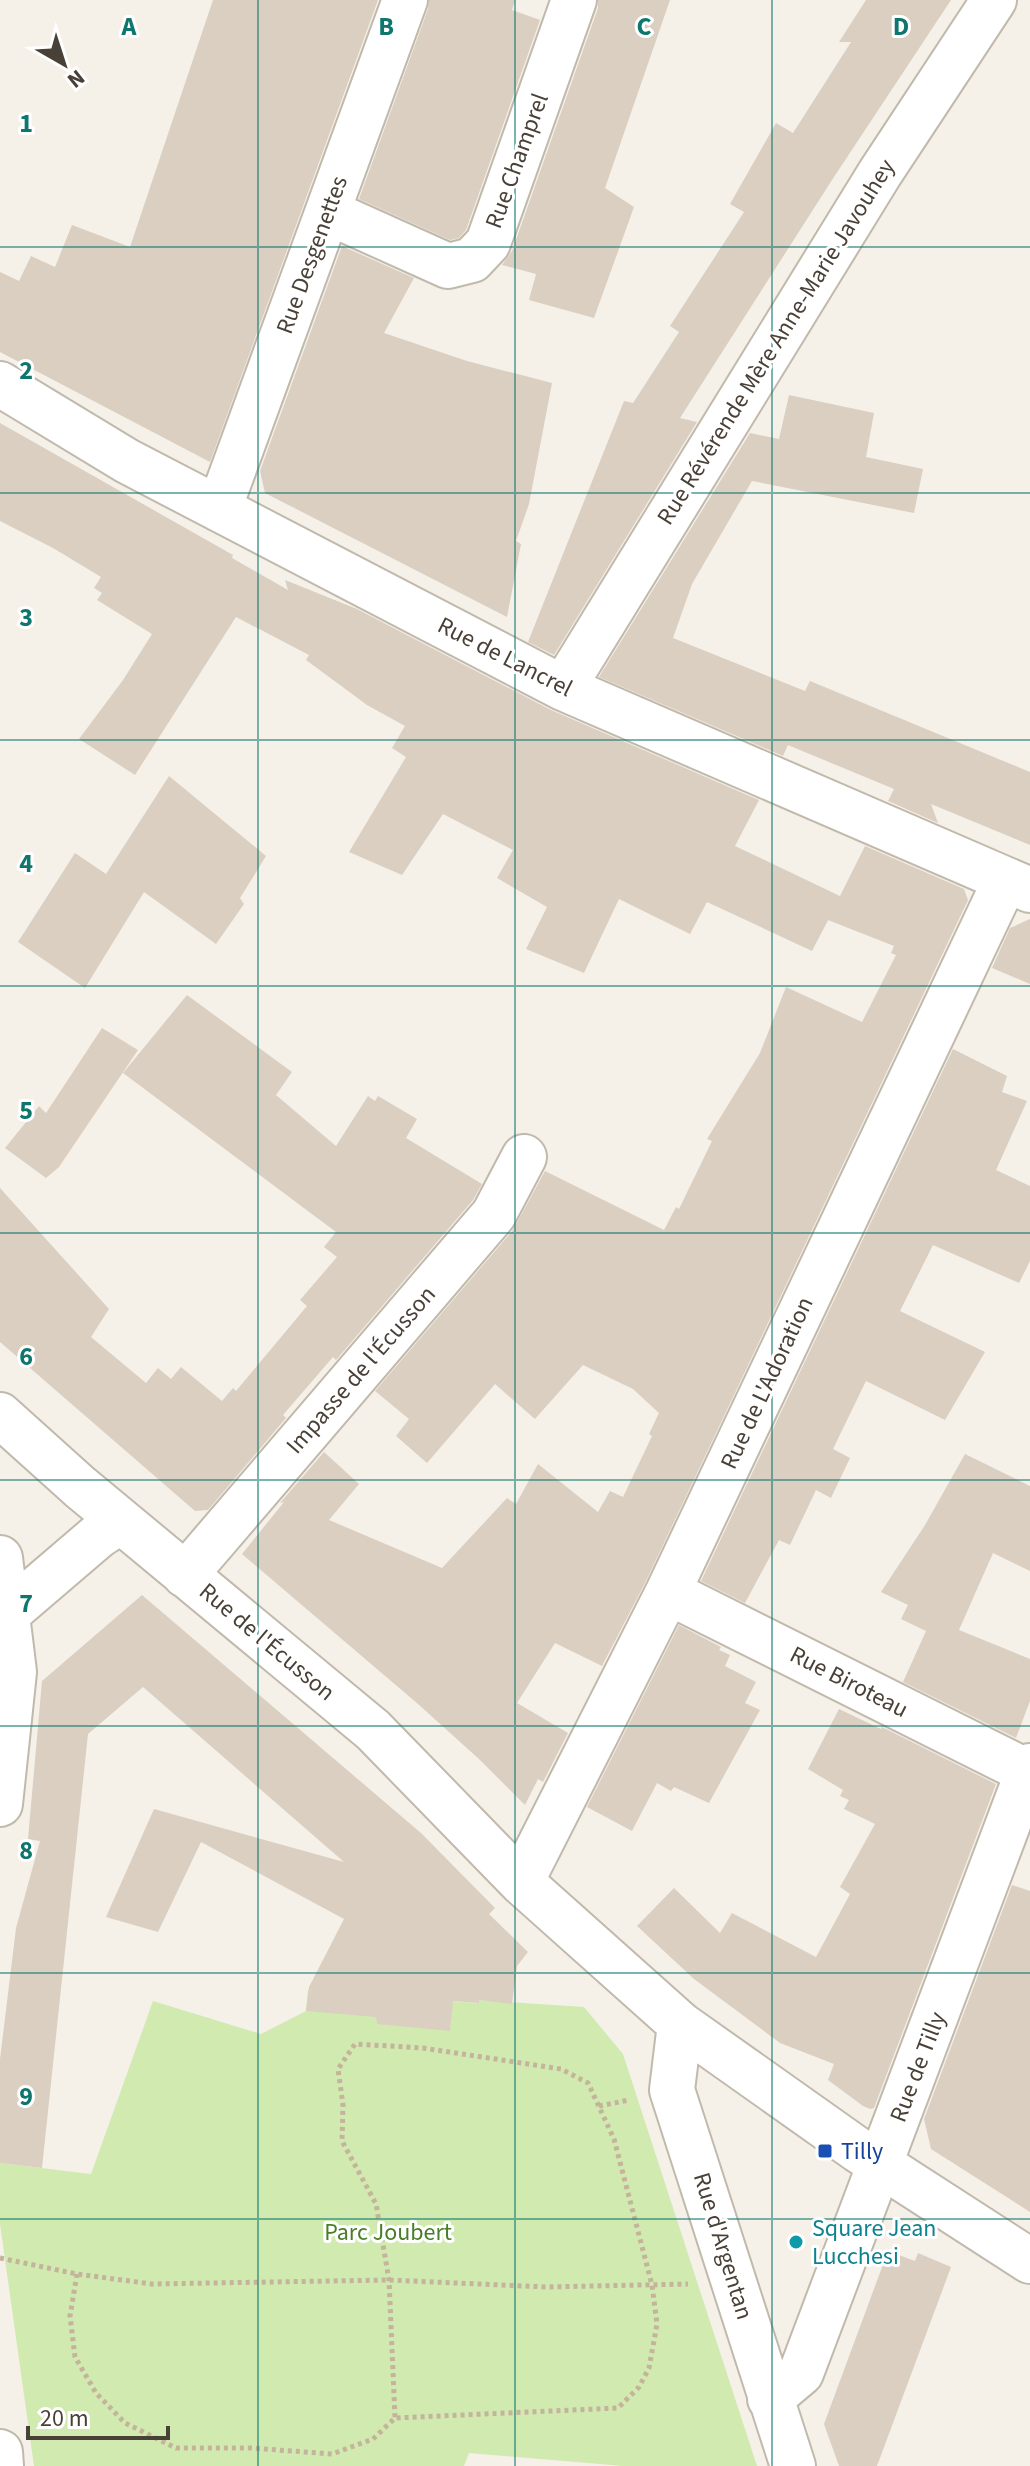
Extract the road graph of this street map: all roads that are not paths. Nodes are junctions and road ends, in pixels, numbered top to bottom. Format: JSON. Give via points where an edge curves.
{"nodes":[{"id":1,"x":405,"y":0,"type":"edge"},
{"id":2,"x":574,"y":0,"type":"edge"},
{"id":3,"x":994,"y":0,"type":"edge"},
{"id":4,"x":328,"y":212,"type":"junction"},
{"id":5,"x":0,"y":384,"type":"edge"},
{"id":6,"x":219,"y":509,"type":"junction"},
{"id":7,"x":563,"y":688,"type":"junction"},
{"id":8,"x":1018,"y":885,"type":"edge"},
{"id":9,"x":524,"y":1157,"type":"dead end"},
{"id":10,"x":0,"y":1415,"type":"edge"},
{"id":11,"x":121,"y":1521,"type":"junction"},
{"id":12,"x":0,"y":1558,"type":"edge"},
{"id":13,"x":185,"y":1575,"type":"junction"},
{"id":14,"x":668,"y":1592,"type":"junction"},
{"id":15,"x":8,"y":1613,"type":"junction"},
{"id":16,"x":1029,"y":1770,"type":"edge"},
{"id":17,"x":0,"y":1804,"type":"edge"},
{"id":18,"x":521,"y":1882,"type":"junction"},
{"id":19,"x":680,"y":2024,"type":"junction"},
{"id":20,"x":881,"y":2164,"type":"junction"},
{"id":21,"x":1030,"y":2261,"type":"edge"},
{"id":22,"x":770,"y":2399,"type":"junction"},
{"id":23,"x":0,"y":2452,"type":"edge"},
{"id":24,"x":1,"y":2466,"type":"edge"},
{"id":25,"x":793,"y":2466,"type":"edge"}],
"edges":[{"from":1,"to":4,"type":"street","name":"Rue Desgenettes"},
{"from":2,"to":4,"type":"street","name":"Rue Champrel","via":[[488,243],[472,260],[448,266]]},
{"from":3,"to":7,"type":"street","name":"Rue Révérende Mère Anne-Marie Javouhey","via":[[880,173]]},
{"from":4,"to":6,"type":"street","name":"Rue Desgenettes"},
{"from":5,"to":6,"type":"street","name":"Rue de Lancrel"},
{"from":6,"to":7,"type":"street","name":"Rue de Lancrel"},
{"from":7,"to":8,"type":"street","name":"Rue de Lancrel"},
{"from":8,"to":14,"type":"street","name":"Rue de L'Adoration"},
{"from":9,"to":13,"type":"street","name":"Impasse de l'Écusson","via":[[494,1214]]},
{"from":10,"to":11,"type":"street","name":"Rue de l'Écusson"},
{"from":11,"to":13,"type":"street","name":"Rue de l'Écusson"},
{"from":11,"to":15,"type":"street"},
{"from":12,"to":15,"type":"street"},
{"from":13,"to":18,"type":"street","name":"Rue de l'Écusson","via":[[373,1730]]},
{"from":14,"to":16,"type":"street","name":"Rue Biroteau"},
{"from":14,"to":18,"type":"street","name":"Rue de L'Adoration"},
{"from":15,"to":17,"type":"street","via":[[14,1672]]},
{"from":16,"to":20,"type":"street","name":"Rue de Tilly"},
{"from":18,"to":19,"type":"street","name":"Rue de l'Écusson"},
{"from":19,"to":20,"type":"street","name":"Rue de l'Écusson"},
{"from":19,"to":22,"type":"street","name":"Rue d'Argentan","via":[[672,2090]]},
{"from":20,"to":21,"type":"street","name":"Rue de l'Écusson"},
{"from":20,"to":22,"type":"street","name":"Rue de Tilly","via":[[801,2373]]},
{"from":22,"to":25,"type":"street","name":"Rue d'Argentan"},
{"from":23,"to":24,"type":"street"}]}
